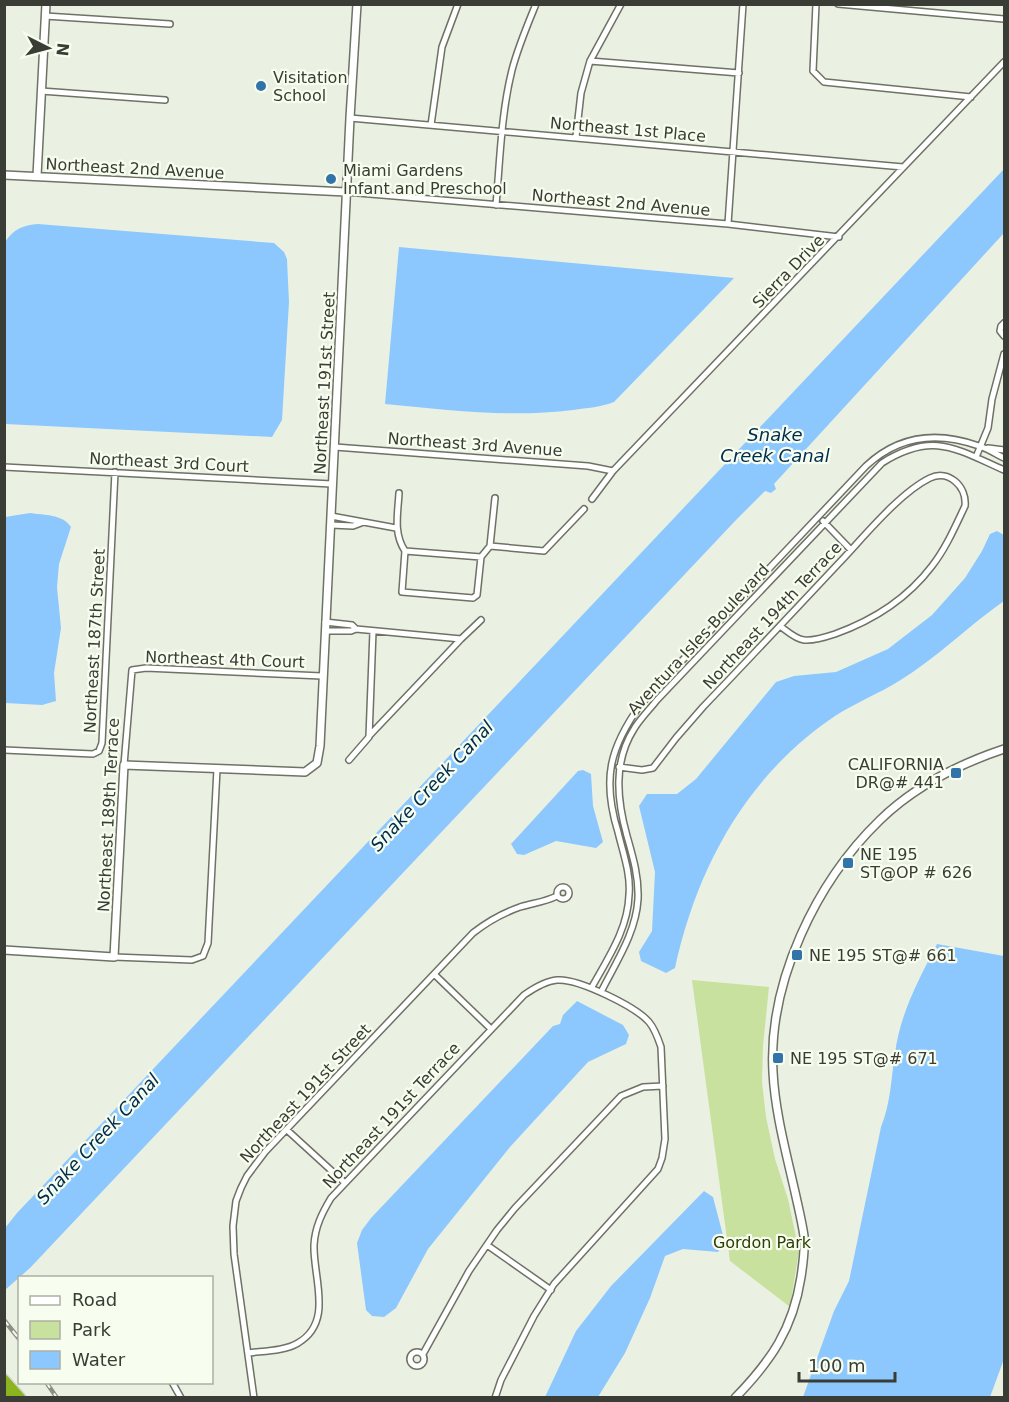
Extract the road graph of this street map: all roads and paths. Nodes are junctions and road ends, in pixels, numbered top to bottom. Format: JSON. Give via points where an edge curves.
{"nodes":[{"id":1,"x":46,"y":4,"type":"edge"},
{"id":2,"x":357,"y":4,"type":"edge"},
{"id":3,"x":458,"y":4,"type":"edge"},
{"id":4,"x":536,"y":4,"type":"edge"},
{"id":5,"x":621,"y":4,"type":"edge"},
{"id":6,"x":743,"y":4,"type":"edge"},
{"id":7,"x":816,"y":4,"type":"edge"},
{"id":8,"x":838,"y":4,"type":"edge"},
{"id":9,"x":45,"y":16,"type":"junction"},
{"id":10,"x":1005,"y":19,"type":"edge"},
{"id":11,"x":170,"y":24,"type":"dead end"},
{"id":12,"x":590,"y":61,"type":"junction"},
{"id":13,"x":1005,"y":62,"type":"edge"},
{"id":14,"x":739,"y":73,"type":"junction"},
{"id":15,"x":41,"y":91,"type":"junction"},
{"id":16,"x":971,"y":97,"type":"junction"},
{"id":17,"x":165,"y":100,"type":"dead end"},
{"id":18,"x":350,"y":118,"type":"junction"},
{"id":19,"x":430,"y":125,"type":"junction"},
{"id":20,"x":503,"y":131,"type":"junction"},
{"id":21,"x":576,"y":137,"type":"junction"},
{"id":22,"x":735,"y":152,"type":"junction"},
{"id":23,"x":903,"y":167,"type":"junction"},
{"id":24,"x":4,"y":175,"type":"edge"},
{"id":25,"x":37,"y":176,"type":"junction"},
{"id":26,"x":346,"y":192,"type":"junction"},
{"id":27,"x":496,"y":205,"type":"junction"},
{"id":28,"x":728,"y":224,"type":"junction"},
{"id":29,"x":839,"y":237,"type":"junction"},
{"id":30,"x":1005,"y":323,"type":"edge"},
{"id":31,"x":1005,"y":336,"type":"edge"},
{"id":32,"x":1005,"y":354,"type":"edge"},
{"id":33,"x":335,"y":447,"type":"junction"},
{"id":34,"x":980,"y":447,"type":"junction"},
{"id":35,"x":1005,"y":450,"type":"edge"},
{"id":36,"x":976,"y":457,"type":"junction"},
{"id":37,"x":1005,"y":458,"type":"edge"},
{"id":38,"x":4,"y":467,"type":"edge"},
{"id":39,"x":1005,"y":470,"type":"edge"},
{"id":40,"x":613,"y":471,"type":"junction"},
{"id":41,"x":115,"y":472,"type":"junction"},
{"id":42,"x":332,"y":484,"type":"junction"},
{"id":43,"x":399,"y":493,"type":"dead end"},
{"id":44,"x":495,"y":498,"type":"dead end"},
{"id":45,"x":592,"y":499,"type":"dead end"},
{"id":46,"x":584,"y":509,"type":"dead end"},
{"id":47,"x":331,"y":516,"type":"junction"},
{"id":48,"x":818,"y":517,"type":"junction"},
{"id":49,"x":361,"y":523,"type":"junction"},
{"id":50,"x":824,"y":523,"type":"junction"},
{"id":51,"x":331,"y":525,"type":"junction"},
{"id":52,"x":396,"y":528,"type":"junction"},
{"id":53,"x":490,"y":546,"type":"junction"},
{"id":54,"x":852,"y":550,"type":"junction"},
{"id":55,"x":405,"y":551,"type":"junction"},
{"id":56,"x":480,"y":557,"type":"junction"},
{"id":57,"x":481,"y":620,"type":"dead end"},
{"id":58,"x":325,"y":626,"type":"junction"},
{"id":59,"x":780,"y":626,"type":"junction"},
{"id":60,"x":373,"y":631,"type":"junction"},
{"id":61,"x":461,"y":639,"type":"junction"},
{"id":62,"x":130,"y":675,"type":"joint"},
{"id":63,"x":322,"y":676,"type":"junction"},
{"id":64,"x":369,"y":737,"type":"junction"},
{"id":65,"x":1005,"y":749,"type":"edge"},
{"id":66,"x":4,"y":750,"type":"edge"},
{"id":67,"x":349,"y":760,"type":"dead end"},
{"id":68,"x":124,"y":765,"type":"junction"},
{"id":69,"x":611,"y":766,"type":"junction"},
{"id":70,"x":621,"y":767,"type":"junction"},
{"id":71,"x":217,"y":769,"type":"junction"},
{"id":72,"x":557,"y":896,"type":"dead end"},
{"id":73,"x":4,"y":950,"type":"edge"},
{"id":74,"x":114,"y":957,"type":"junction"},
{"id":75,"x":434,"y":974,"type":"junction"},
{"id":76,"x":592,"y":987,"type":"junction"},
{"id":77,"x":601,"y":992,"type":"junction"},
{"id":78,"x":491,"y":1029,"type":"junction"},
{"id":79,"x":663,"y":1086,"type":"junction"},
{"id":80,"x":287,"y":1130,"type":"junction"},
{"id":81,"x":345,"y":1183,"type":"junction"},
{"id":82,"x":487,"y":1245,"type":"junction"},
{"id":83,"x":551,"y":1290,"type":"junction"},
{"id":84,"x":248,"y":1353,"type":"junction"},
{"id":85,"x":423,"y":1354,"type":"dead end"},
{"id":86,"x":4,"y":1379,"type":"edge"},
{"id":87,"x":173,"y":1384,"type":"edge"},
{"id":88,"x":4,"y":1392,"type":"edge"},
{"id":89,"x":9,"y":1398,"type":"edge"},
{"id":90,"x":21,"y":1398,"type":"edge"},
{"id":91,"x":181,"y":1398,"type":"edge"},
{"id":92,"x":254,"y":1398,"type":"edge"},
{"id":93,"x":495,"y":1398,"type":"edge"},
{"id":94,"x":735,"y":1398,"type":"edge"}],
"edges":[{"from":1,"to":9,"type":"street"},
{"from":2,"to":18,"type":"street","name":"Northeast 191st Street"},
{"from":3,"to":19,"type":"street","via":[[442,46]]},
{"from":4,"to":20,"type":"street","via":[[512,73]]},
{"from":5,"to":12,"type":"street"},
{"from":6,"to":14,"type":"street"},
{"from":7,"to":16,"type":"street","via":[[813,71],[824,82]]},
{"from":8,"to":10,"type":"street"},
{"from":9,"to":11,"type":"street"},
{"from":9,"to":15,"type":"street"},
{"from":12,"to":14,"type":"street"},
{"from":12,"to":21,"type":"street","via":[[581,93]]},
{"from":13,"to":16,"type":"street","name":"Sierra Drive"},
{"from":14,"to":22,"type":"street"},
{"from":15,"to":17,"type":"street"},
{"from":15,"to":25,"type":"street"},
{"from":16,"to":23,"type":"street","name":"Sierra Drive"},
{"from":18,"to":19,"type":"street","name":"Northeast 1st Place"},
{"from":18,"to":26,"type":"street","name":"Northeast 191st Street"},
{"from":19,"to":20,"type":"street","name":"Northeast 1st Place"},
{"from":20,"to":21,"type":"street","name":"Northeast 1st Place"},
{"from":20,"to":27,"type":"street"},
{"from":21,"to":22,"type":"street","name":"Northeast 1st Place"},
{"from":22,"to":23,"type":"street","name":"Northeast 1st Place"},
{"from":22,"to":28,"type":"street"},
{"from":23,"to":29,"type":"street","name":"Sierra Drive"},
{"from":24,"to":25,"type":"street","name":"Northeast 2nd Avenue"},
{"from":25,"to":26,"type":"street","name":"Northeast 2nd Avenue"},
{"from":26,"to":27,"type":"street","name":"Northeast 2nd Avenue"},
{"from":26,"to":33,"type":"street","name":"Northeast 191st Street"},
{"from":27,"to":28,"type":"street","name":"Northeast 2nd Avenue"},
{"from":28,"to":29,"type":"street","name":"Northeast 2nd Avenue"},
{"from":29,"to":40,"type":"street","name":"Sierra Drive"},
{"from":30,"to":31,"type":"street","via":[[1000,328]]},
{"from":32,"to":34,"type":"street"},
{"from":33,"to":40,"type":"street","name":"Northeast 3rd Avenue"},
{"from":33,"to":42,"type":"street","name":"Northeast 191st Street"},
{"from":34,"to":35,"type":"street","name":"Aventura Isles Boulevard"},
{"from":34,"to":36,"type":"street"},
{"from":34,"to":37,"type":"street","name":"Aventura Isles Boulevard"},
{"from":34,"to":48,"type":"street","name":"Aventura Isles Boulevard","via":[[939,437],[895,445],[875,458]]},
{"from":36,"to":39,"type":"street","name":"Aventura Isles Boulevard"},
{"from":36,"to":50,"type":"street","name":"Aventura Isles Boulevard","via":[[942,446],[898,453],[876,468]]},
{"from":38,"to":41,"type":"street","name":"Northeast 3rd Court"},
{"from":40,"to":45,"type":"street","name":"Sierra Drive"},
{"from":41,"to":42,"type":"street","name":"Northeast 3rd Court"},
{"from":41,"to":66,"type":"street","name":"Northeast 187th Street","via":[[99,751],[93,754]]},
{"from":42,"to":47,"type":"street","name":"Northeast 191st Street"},
{"from":43,"to":52,"type":"street"},
{"from":44,"to":53,"type":"street"},
{"from":46,"to":53,"type":"street","via":[[544,551]]},
{"from":47,"to":49,"type":"street"},
{"from":47,"to":51,"type":"street","name":"Northeast 191st Street"},
{"from":48,"to":50,"type":"street"},
{"from":48,"to":69,"type":"street","name":"Aventura Isles Boulevard","via":[[641,704],[625,726]]},
{"from":49,"to":51,"type":"street"},
{"from":49,"to":52,"type":"street"},
{"from":50,"to":54,"type":"street"},
{"from":50,"to":70,"type":"street","name":"Aventura Isles Boulevard","via":[[651,707],[634,729]]},
{"from":51,"to":58,"type":"street","name":"Northeast 191st Street"},
{"from":52,"to":55,"type":"street"},
{"from":53,"to":56,"type":"street"},
{"from":54,"to":59,"type":"street","name":"Northeast 194th Terrace"},
{"from":54,"to":59,"type":"street","name":"Northeast 194th Terrace","via":[[924,482],[939,475],[955,481],[962,489],[965,506],[944,549],[896,603],[852,628],[812,640],[802,640]]},
{"from":55,"to":56,"type":"street"},
{"from":55,"to":56,"type":"street","via":[[402,592],[473,598],[477,595]]},
{"from":57,"to":61,"type":"street"},
{"from":58,"to":60,"type":"street","via":[[352,625]]},
{"from":58,"to":63,"type":"street","name":"Northeast 191st Street"},
{"from":59,"to":70,"type":"street","name":"Northeast 194th Terrace","via":[[683,729],[653,768]]},
{"from":60,"to":61,"type":"street"},
{"from":60,"to":64,"type":"street"},
{"from":61,"to":64,"type":"street"},
{"from":62,"to":63,"type":"street","name":"Northeast 4th Court","via":[[132,670],[146,668]]},
{"from":62,"to":68,"type":"street","name":"Northeast 189th Terrace"},
{"from":63,"to":71,"type":"street","name":"Northeast 191st Street","via":[[317,763],[305,772]]},
{"from":64,"to":67,"type":"street"},
{"from":65,"to":94,"type":"street","via":[[939,776],[879,821],[840,866],[810,916],[792,958],[781,994],[773,1070],[777,1108],[804,1236],[803,1258],[790,1323],[776,1349]]},
{"from":68,"to":71,"type":"street"},
{"from":68,"to":74,"type":"street","name":"Northeast 189th Terrace"},
{"from":69,"to":70,"type":"street","name":"Northeast 194th Terrace"},
{"from":69,"to":76,"type":"street","name":"Aventura Isles Boulevard","via":[[610,799],[629,878],[629,895],[625,924]]},
{"from":70,"to":77,"type":"street","name":"Aventura Isles Boulevard","via":[[619,801],[636,867],[638,900],[630,934]]},
{"from":71,"to":74,"type":"street","via":[[208,943],[203,956],[192,960]]},
{"from":72,"to":75,"type":"street","name":"Northeast 191st Street","via":[[521,907],[484,925]]},
{"from":73,"to":74,"type":"street"},
{"from":75,"to":78,"type":"street"},
{"from":75,"to":80,"type":"street","name":"Northeast 191st Street"},
{"from":76,"to":77,"type":"street"},
{"from":76,"to":78,"type":"street","name":"Northeast 191st Terrace","via":[[558,980],[533,988]]},
{"from":77,"to":79,"type":"street","via":[[650,1023],[661,1047]]},
{"from":78,"to":81,"type":"street","name":"Northeast 191st Terrace"},
{"from":79,"to":82,"type":"street","via":[[643,1087],[621,1096],[515,1208]]},
{"from":79,"to":83,"type":"street","via":[[665,1139],[658,1169]]},
{"from":80,"to":81,"type":"street"},
{"from":80,"to":84,"type":"street","name":"Northeast 191st Street","via":[[255,1164],[236,1201],[233,1247]]},
{"from":81,"to":84,"type":"street","name":"Northeast 191st Terrace","via":[[324,1210],[315,1233],[320,1312],[315,1325],[297,1344]]},
{"from":82,"to":83,"type":"street"},
{"from":82,"to":85,"type":"street"},
{"from":83,"to":93,"type":"street","via":[[534,1316]]},
{"from":84,"to":92,"type":"street","name":"Northeast 191st Street"},
{"from":86,"to":90,"type":"highway"},
{"from":87,"to":91,"type":"street"},
{"from":88,"to":89,"type":"highway"}]}
